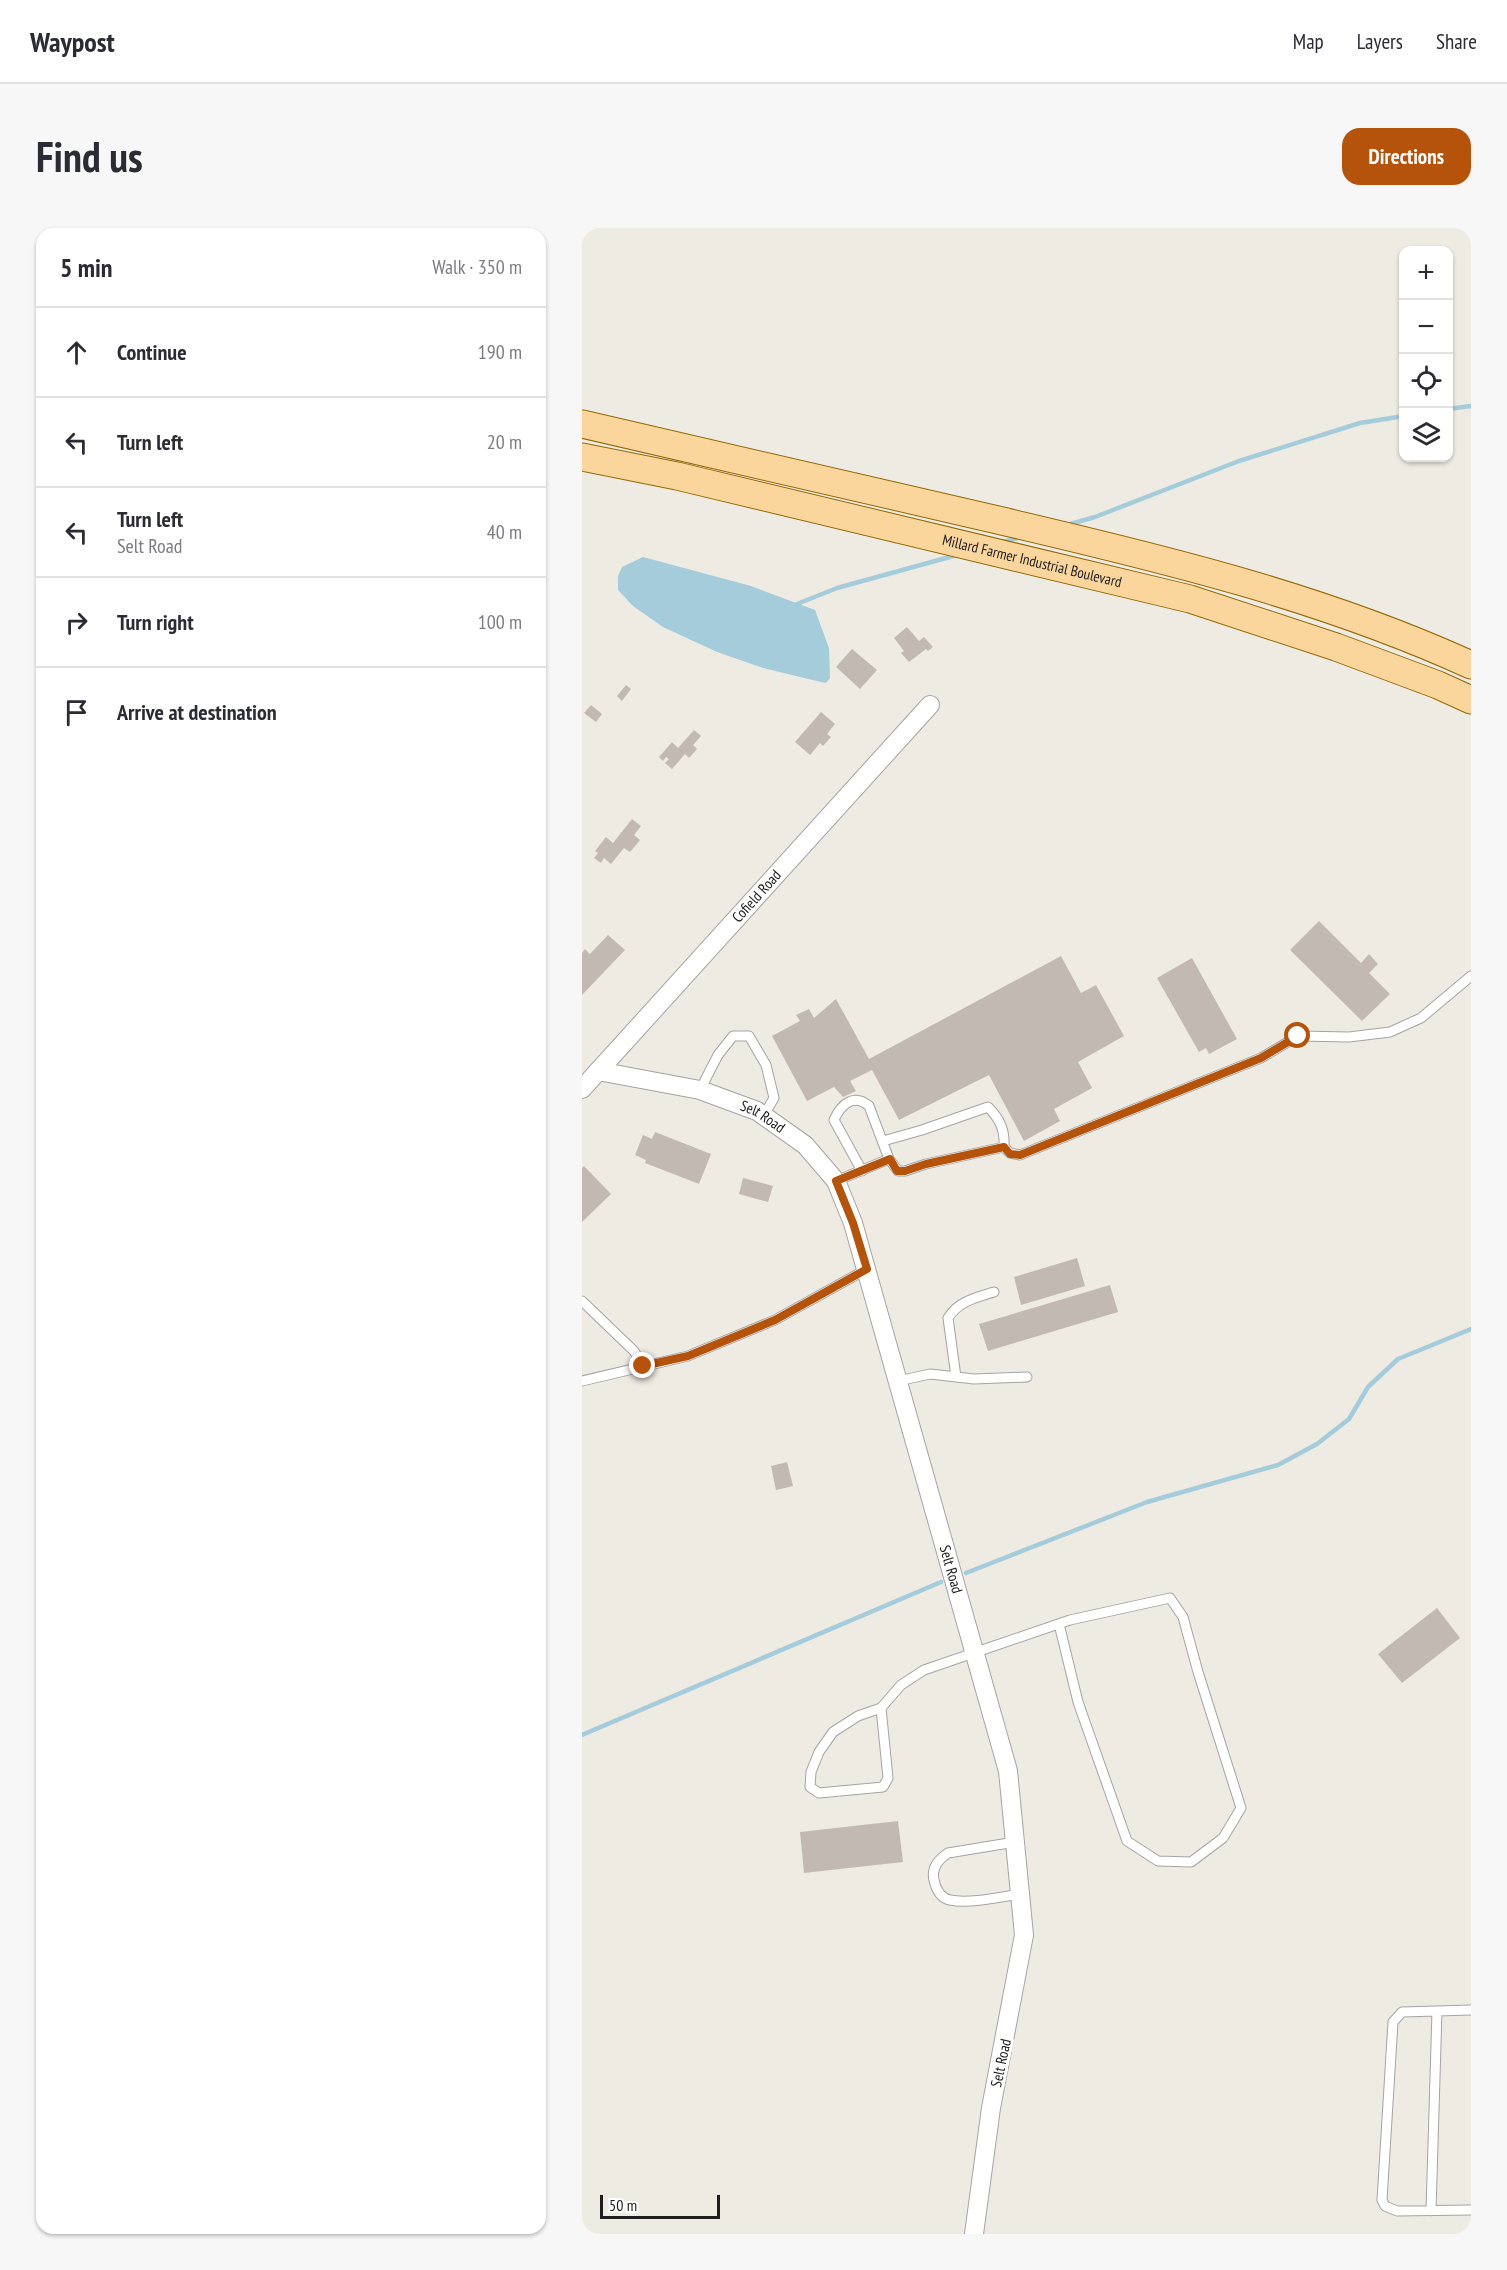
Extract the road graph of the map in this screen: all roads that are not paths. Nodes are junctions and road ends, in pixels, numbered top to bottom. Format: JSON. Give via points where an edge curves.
{"nodes":[{"id":1,"x":582,"y":424,"type":"edge"},
{"id":2,"x":582,"y":457,"type":"edge"},
{"id":3,"x":1471,"y":665,"type":"edge"},
{"id":4,"x":1471,"y":700,"type":"edge"},
{"id":5,"x":930,"y":705,"type":"dead end"},
{"id":6,"x":1471,"y":976,"type":"edge"},
{"id":7,"x":598,"y":1071,"type":"junction"},
{"id":8,"x":582,"y":1089,"type":"edge"},
{"id":9,"x":700,"y":1090,"type":"junction"},
{"id":10,"x":764,"y":1115,"type":"junction"},
{"id":11,"x":883,"y":1142,"type":"junction"},
{"id":12,"x":1004,"y":1147,"type":"junction"},
{"id":13,"x":890,"y":1159,"type":"junction"},
{"id":14,"x":862,"y":1172,"type":"junction"},
{"id":15,"x":836,"y":1181,"type":"junction"},
{"id":16,"x":867,"y":1269,"type":"junction"},
{"id":17,"x":994,"y":1293,"type":"dead end"},
{"id":18,"x":582,"y":1301,"type":"edge"},
{"id":19,"x":643,"y":1366,"type":"junction"},
{"id":20,"x":956,"y":1377,"type":"junction"},
{"id":21,"x":1026,"y":1377,"type":"dead end"},
{"id":22,"x":582,"y":1381,"type":"edge"},
{"id":23,"x":898,"y":1381,"type":"junction"},
{"id":24,"x":1059,"y":1624,"type":"junction"},
{"id":25,"x":974,"y":1653,"type":"junction"},
{"id":26,"x":881,"y":1708,"type":"junction"},
{"id":27,"x":1015,"y":1842,"type":"junction"},
{"id":28,"x":1020,"y":1894,"type":"junction"},
{"id":29,"x":1471,"y":2010,"type":"edge"},
{"id":30,"x":1437,"y":2011,"type":"junction"},
{"id":31,"x":1471,"y":2210,"type":"edge"},
{"id":32,"x":1431,"y":2211,"type":"junction"},
{"id":33,"x":974,"y":2234,"type":"edge"}],
"edges":[{"from":1,"to":3,"type":"main road","name":"Millard Farmer Industrial Boulevard","via":[[1123,549],[1300,600]]},
{"from":2,"to":4,"type":"main road","name":"Millard Farmer Industrial Boulevard","via":[[1190,599],[1336,647]]},
{"from":5,"to":7,"type":"street","name":"Cofield Road"},
{"from":6,"to":12,"type":"lane","via":[[1421,1018],[1390,1032],[1349,1037],[1298,1036],[1261,1058],[1040,1148],[1020,1155],[1010,1154]]},
{"from":7,"to":8,"type":"street","name":"Cofield Road"},
{"from":7,"to":9,"type":"street","name":"Selt Road"},
{"from":9,"to":10,"type":"street","name":"Selt Road"},
{"from":9,"to":10,"type":"lane","via":[[717,1055],[733,1036],[749,1036],[766,1065],[774,1098]]},
{"from":10,"to":15,"type":"street","name":"Selt Road","via":[[805,1145]]},
{"from":11,"to":12,"type":"lane","via":[[988,1107],[999,1117]]},
{"from":11,"to":13,"type":"lane"},
{"from":11,"to":14,"type":"lane","via":[[869,1106],[855,1100],[844,1103],[834,1120]]},
{"from":12,"to":13,"type":"lane","via":[[905,1171],[897,1171]]},
{"from":13,"to":14,"type":"lane"},
{"from":14,"to":15,"type":"lane"},
{"from":15,"to":16,"type":"street","name":"Selt Road"},
{"from":16,"to":19,"type":"lane","via":[[775,1320],[688,1356]]},
{"from":16,"to":23,"type":"street","name":"Selt Road"},
{"from":17,"to":20,"type":"lane","via":[[955,1307],[948,1318]]},
{"from":18,"to":19,"type":"lane","via":[[634,1351]]},
{"from":19,"to":22,"type":"lane"},
{"from":20,"to":21,"type":"lane"},
{"from":20,"to":23,"type":"lane","via":[[930,1374]]},
{"from":23,"to":25,"type":"street","name":"Selt Road"},
{"from":24,"to":24,"type":"lane","via":[[1170,1598],[1183,1617],[1240,1808],[1223,1838],[1191,1862],[1158,1861],[1127,1841],[1078,1701]]},
{"from":24,"to":25,"type":"lane"},
{"from":25,"to":26,"type":"lane","via":[[924,1670],[900,1685]]},
{"from":25,"to":27,"type":"street","name":"Selt Road","via":[[1008,1771]]},
{"from":26,"to":26,"type":"lane","via":[[858,1716],[833,1732],[819,1752],[810,1787],[819,1792],[883,1787],[888,1778]]},
{"from":27,"to":28,"type":"street","name":"Selt Road"},
{"from":27,"to":28,"type":"lane","via":[[948,1853],[938,1859],[933,1875],[936,1890],[949,1900]]},
{"from":28,"to":33,"type":"street","name":"Selt Road","via":[[1024,1935],[991,2108]]},
{"from":29,"to":30,"type":"lane"},
{"from":30,"to":32,"type":"lane"},
{"from":30,"to":32,"type":"lane","via":[[1402,2012],[1393,2022],[1382,2200],[1390,2210]]},
{"from":31,"to":32,"type":"lane"}]}
